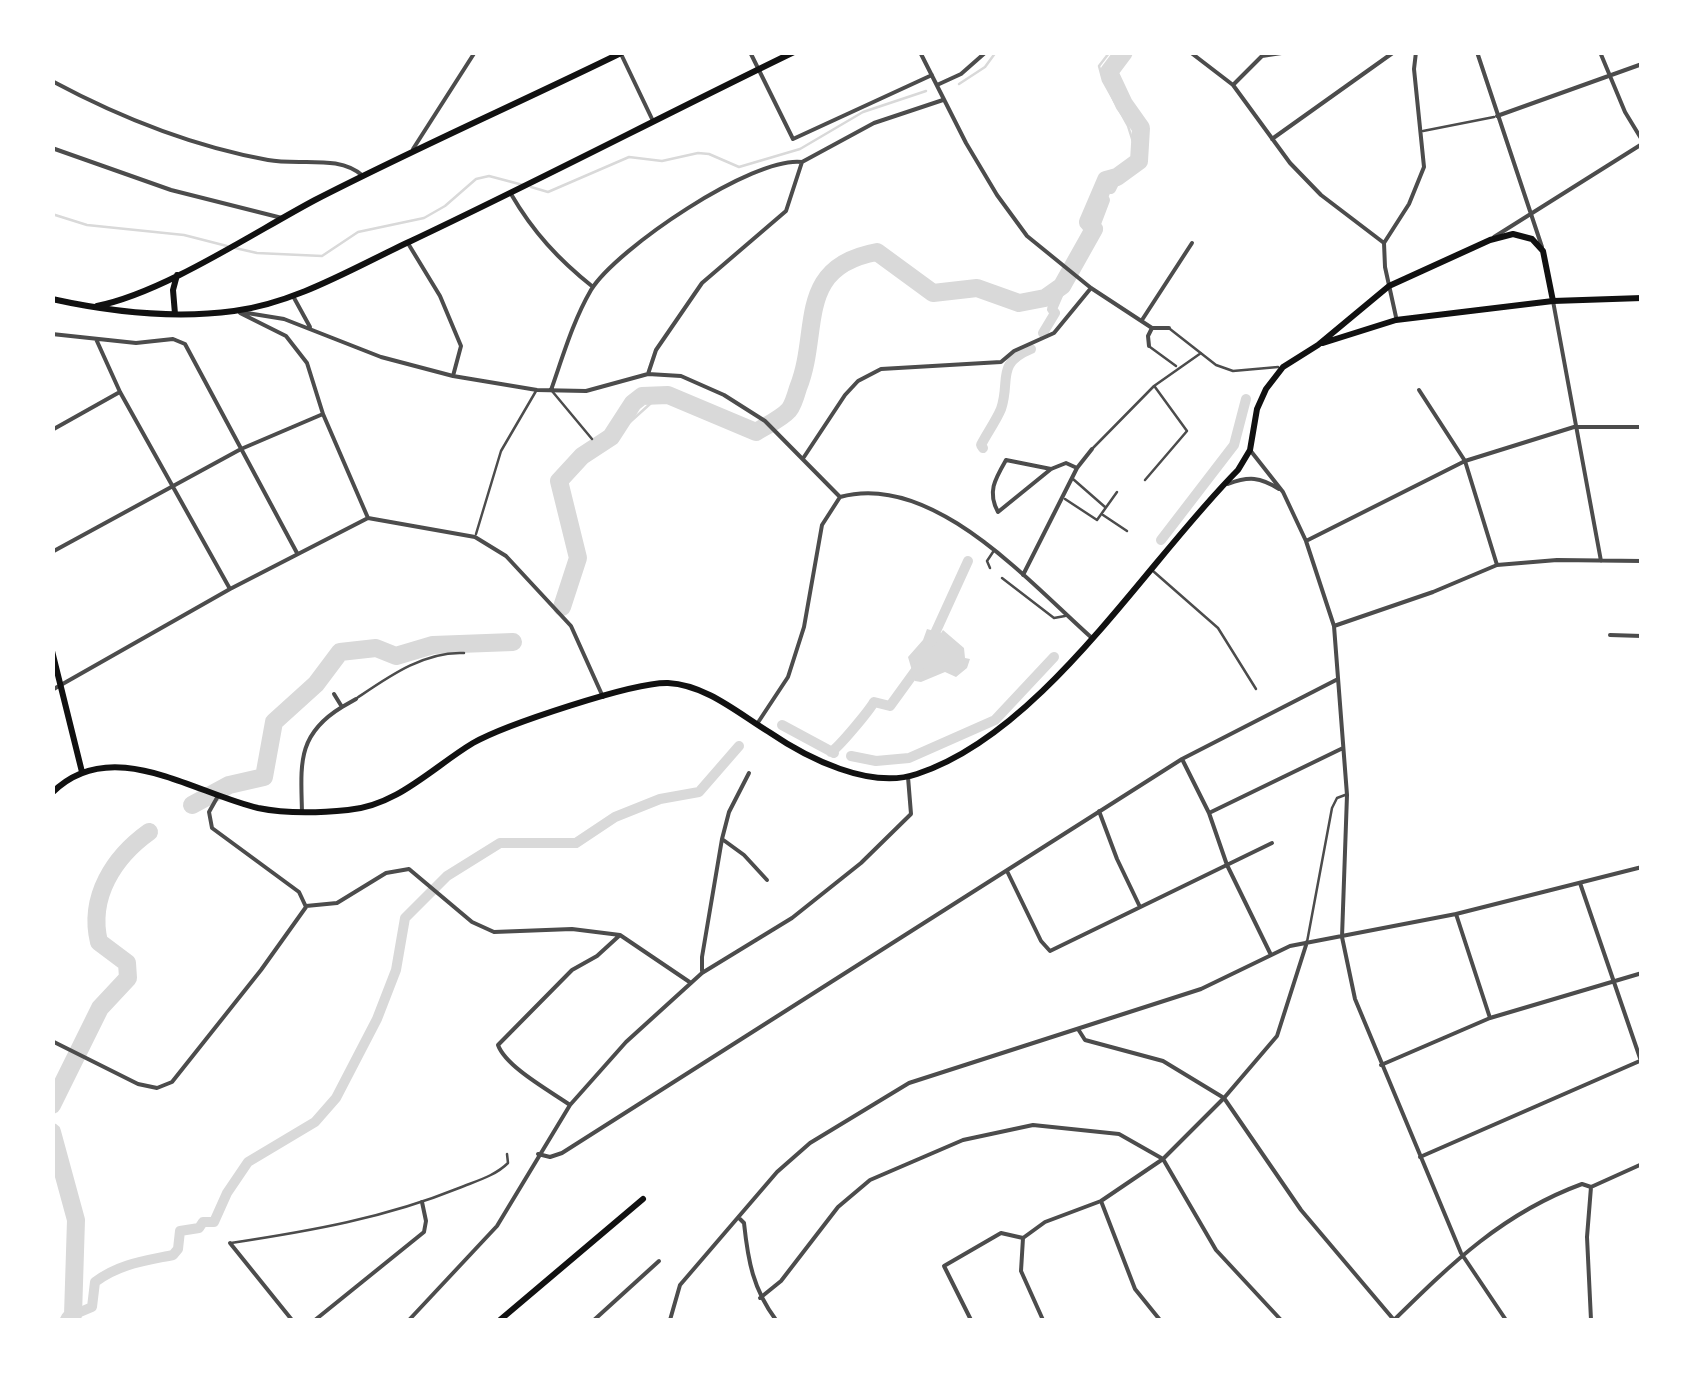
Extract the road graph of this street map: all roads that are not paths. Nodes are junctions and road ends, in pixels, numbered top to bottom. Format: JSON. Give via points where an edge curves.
{"nodes":[{"id":1,"x":475,"y":52,"type":"edge"},
{"id":2,"x":750,"y":52,"type":"edge"},
{"id":3,"x":794,"y":52,"type":"edge"},
{"id":4,"x":920,"y":52,"type":"edge"},
{"id":5,"x":986,"y":52,"type":"edge"},
{"id":6,"x":1190,"y":52,"type":"edge"},
{"id":7,"x":1288,"y":52,"type":"edge"},
{"id":8,"x":1394,"y":52,"type":"edge"},
{"id":9,"x":1416,"y":52,"type":"edge"},
{"id":10,"x":1477,"y":52,"type":"edge"},
{"id":11,"x":1600,"y":52,"type":"edge"},
{"id":12,"x":622,"y":53,"type":"edge"},
{"id":13,"x":1642,"y":64,"type":"edge"},
{"id":14,"x":758,"y":70,"type":"junction"},
{"id":15,"x":1610,"y":76,"type":"junction"},
{"id":16,"x":52,"y":81,"type":"edge"},
{"id":17,"x":936,"y":81,"type":"junction"},
{"id":18,"x":1233,"y":85,"type":"junction"},
{"id":19,"x":941,"y":97,"type":"junction"},
{"id":20,"x":1497,"y":116,"type":"junction"},
{"id":21,"x":653,"y":122,"type":"junction"},
{"id":22,"x":1422,"y":132,"type":"junction"},
{"id":23,"x":1272,"y":139,"type":"junction"},
{"id":24,"x":1642,"y":142,"type":"edge"},
{"id":25,"x":52,"y":148,"type":"edge"},
{"id":26,"x":411,"y":152,"type":"junction"},
{"id":27,"x":802,"y":162,"type":"junction"},
{"id":28,"x":364,"y":176,"type":"junction"},
{"id":29,"x":510,"y":192,"type":"junction"},
{"id":30,"x":1532,"y":214,"type":"junction"},
{"id":31,"x":282,"y":218,"type":"junction"},
{"id":32,"x":1490,"y":240,"type":"junction"},
{"id":33,"x":408,"y":242,"type":"junction"},
{"id":34,"x":1192,"y":243,"type":"dead end"},
{"id":35,"x":1384,"y":243,"type":"junction"},
{"id":36,"x":1543,"y":251,"type":"junction"},
{"id":37,"x":177,"y":274,"type":"junction"},
{"id":38,"x":1389,"y":286,"type":"junction"},
{"id":39,"x":593,"y":288,"type":"junction"},
{"id":40,"x":1090,"y":288,"type":"junction"},
{"id":41,"x":293,"y":295,"type":"junction"},
{"id":42,"x":1642,"y":298,"type":"edge"},
{"id":43,"x":52,"y":299,"type":"edge"},
{"id":44,"x":1553,"y":301,"type":"junction"},
{"id":45,"x":90,"y":308,"type":"junction"},
{"id":46,"x":236,"y":311,"type":"junction"},
{"id":47,"x":176,"y":314,"type":"junction"},
{"id":48,"x":1142,"y":320,"type":"junction"},
{"id":49,"x":1396,"y":320,"type":"junction"},
{"id":50,"x":1152,"y":328,"type":"junction"},
{"id":51,"x":1169,"y":328,"type":"joint"},
{"id":52,"x":313,"y":330,"type":"junction"},
{"id":53,"x":52,"y":334,"type":"edge"},
{"id":54,"x":96,"y":339,"type":"junction"},
{"id":55,"x":1318,"y":344,"type":"junction"},
{"id":56,"x":1148,"y":346,"type":"joint"},
{"id":57,"x":1201,"y":353,"type":"junction"},
{"id":58,"x":1178,"y":368,"type":"junction"},
{"id":59,"x":1283,"y":368,"type":"junction"},
{"id":60,"x":648,"y":374,"type":"junction"},
{"id":61,"x":454,"y":376,"type":"junction"},
{"id":62,"x":1154,"y":386,"type":"junction"},
{"id":63,"x":537,"y":390,"type":"junction"},
{"id":64,"x":551,"y":390,"type":"junction"},
{"id":65,"x":1419,"y":390,"type":"dead end"},
{"id":66,"x":120,"y":392,"type":"junction"},
{"id":67,"x":323,"y":414,"type":"junction"},
{"id":68,"x":1574,"y":426,"type":"junction"},
{"id":69,"x":1642,"y":427,"type":"edge"},
{"id":70,"x":52,"y":430,"type":"edge"},
{"id":71,"x":592,"y":439,"type":"dead end"},
{"id":72,"x":1092,"y":448,"type":"joint"},
{"id":73,"x":241,"y":449,"type":"junction"},
{"id":74,"x":1250,"y":450,"type":"junction"},
{"id":75,"x":804,"y":457,"type":"junction"},
{"id":76,"x":1465,"y":461,"type":"junction"},
{"id":77,"x":1077,"y":468,"type":"junction"},
{"id":78,"x":1051,"y":469,"type":"junction"},
{"id":79,"x":1072,"y":478,"type":"junction"},
{"id":80,"x":1145,"y":480,"type":"dead end"},
{"id":81,"x":1222,"y":487,"type":"junction"},
{"id":82,"x":172,"y":488,"type":"junction"},
{"id":83,"x":1117,"y":492,"type":"dead end"},
{"id":84,"x":1283,"y":492,"type":"junction"},
{"id":85,"x":840,"y":497,"type":"junction"},
{"id":86,"x":1062,"y":498,"type":"junction"},
{"id":87,"x":1106,"y":508,"type":"junction"},
{"id":88,"x":1102,"y":514,"type":"junction"},
{"id":89,"x":368,"y":518,"type":"junction"},
{"id":90,"x":1128,"y":531,"type":"dead end"},
{"id":91,"x":475,"y":537,"type":"junction"},
{"id":92,"x":1306,"y":541,"type":"junction"},
{"id":93,"x":994,"y":551,"type":"junction"},
{"id":94,"x":52,"y":552,"type":"edge"},
{"id":95,"x":298,"y":553,"type":"junction"},
{"id":96,"x":1601,"y":561,"type":"junction"},
{"id":97,"x":1642,"y":561,"type":"edge"},
{"id":98,"x":1497,"y":564,"type":"junction"},
{"id":99,"x":990,"y":568,"type":"dead end"},
{"id":100,"x":1152,"y":570,"type":"junction"},
{"id":101,"x":1023,"y":575,"type":"junction"},
{"id":102,"x":1002,"y":578,"type":"dead end"},
{"id":103,"x":230,"y":590,"type":"junction"},
{"id":104,"x":1066,"y":615,"type":"junction"},
{"id":105,"x":1334,"y":626,"type":"junction"},
{"id":106,"x":1610,"y":635,"type":"dead end"},
{"id":107,"x":1642,"y":636,"type":"edge"},
{"id":108,"x":1092,"y":638,"type":"junction"},
{"id":109,"x":52,"y":652,"type":"edge"},
{"id":110,"x":464,"y":653,"type":"dead end"},
{"id":111,"x":1338,"y":679,"type":"junction"},
{"id":112,"x":56,"y":688,"type":"edge"},
{"id":113,"x":1256,"y":690,"type":"dead end"},
{"id":114,"x":334,"y":694,"type":"dead end"},
{"id":115,"x":603,"y":697,"type":"junction"},
{"id":116,"x":356,"y":699,"type":"joint"},
{"id":117,"x":342,"y":707,"type":"junction"},
{"id":118,"x":756,"y":724,"type":"junction"},
{"id":119,"x":1343,"y":748,"type":"junction"},
{"id":120,"x":1182,"y":759,"type":"junction"},
{"id":121,"x":82,"y":772,"type":"junction"},
{"id":122,"x":749,"y":773,"type":"dead end"},
{"id":123,"x":908,"y":777,"type":"junction"},
{"id":124,"x":52,"y":794,"type":"edge"},
{"id":125,"x":1347,"y":794,"type":"junction"},
{"id":126,"x":218,"y":796,"type":"junction"},
{"id":127,"x":1099,"y":811,"type":"junction"},
{"id":128,"x":302,"y":813,"type":"junction"},
{"id":129,"x":1209,"y":813,"type":"junction"},
{"id":130,"x":722,"y":839,"type":"junction"},
{"id":131,"x":1272,"y":842,"type":"dead end"},
{"id":132,"x":1227,"y":864,"type":"junction"},
{"id":133,"x":1642,"y":867,"type":"edge"},
{"id":134,"x":1007,"y":871,"type":"junction"},
{"id":135,"x":766,"y":880,"type":"dead end"},
{"id":136,"x":1580,"y":883,"type":"junction"},
{"id":137,"x":306,"y":906,"type":"junction"},
{"id":138,"x":1140,"y":907,"type":"junction"},
{"id":139,"x":1456,"y":914,"type":"junction"},
{"id":140,"x":620,"y":935,"type":"junction"},
{"id":141,"x":1342,"y":937,"type":"junction"},
{"id":142,"x":1307,"y":942,"type":"junction"},
{"id":143,"x":1271,"y":954,"type":"junction"},
{"id":144,"x":702,"y":973,"type":"junction"},
{"id":145,"x":1642,"y":973,"type":"edge"},
{"id":146,"x":1613,"y":980,"type":"junction"},
{"id":147,"x":691,"y":983,"type":"junction"},
{"id":148,"x":1490,"y":1018,"type":"junction"},
{"id":149,"x":1076,"y":1028,"type":"junction"},
{"id":150,"x":52,"y":1041,"type":"edge"},
{"id":151,"x":1641,"y":1060,"type":"edge"},
{"id":152,"x":1381,"y":1065,"type":"junction"},
{"id":153,"x":1224,"y":1098,"type":"junction"},
{"id":154,"x":570,"y":1105,"type":"junction"},
{"id":155,"x":508,"y":1154,"type":"dead end"},
{"id":156,"x":538,"y":1154,"type":"junction"},
{"id":157,"x":1420,"y":1156,"type":"junction"},
{"id":158,"x":1164,"y":1159,"type":"junction"},
{"id":159,"x":1642,"y":1164,"type":"edge"},
{"id":160,"x":1591,"y":1187,"type":"junction"},
{"id":161,"x":643,"y":1200,"type":"dead end"},
{"id":162,"x":1100,"y":1201,"type":"junction"},
{"id":163,"x":422,"y":1202,"type":"junction"},
{"id":164,"x":740,"y":1219,"type":"junction"},
{"id":165,"x":1023,"y":1238,"type":"junction"},
{"id":166,"x":230,"y":1243,"type":"joint"},
{"id":167,"x":1462,"y":1253,"type":"junction"},
{"id":168,"x":659,"y":1261,"type":"dead end"},
{"id":169,"x":760,"y":1298,"type":"junction"},
{"id":170,"x":292,"y":1320,"type":"edge"},
{"id":171,"x":314,"y":1320,"type":"edge"},
{"id":172,"x":409,"y":1320,"type":"edge"},
{"id":173,"x":500,"y":1320,"type":"edge"},
{"id":174,"x":594,"y":1320,"type":"edge"},
{"id":175,"x":670,"y":1320,"type":"edge"},
{"id":176,"x":776,"y":1320,"type":"edge"},
{"id":177,"x":970,"y":1320,"type":"edge"},
{"id":178,"x":1043,"y":1320,"type":"edge"},
{"id":179,"x":1160,"y":1320,"type":"edge"},
{"id":180,"x":1281,"y":1320,"type":"edge"},
{"id":181,"x":1394,"y":1320,"type":"edge"},
{"id":182,"x":1506,"y":1320,"type":"edge"},
{"id":183,"x":1591,"y":1320,"type":"edge"}],
"edges":[{"from":1,"to":26,"type":"street"},
{"from":2,"to":14,"type":"street"},
{"from":3,"to":14,"type":"main road"},
{"from":4,"to":17,"type":"street"},
{"from":5,"to":17,"type":"street","via":[[961,74]]},
{"from":6,"to":18,"type":"street"},
{"from":7,"to":18,"type":"street","via":[[1262,56]]},
{"from":8,"to":23,"type":"street"},
{"from":9,"to":22,"type":"street"},
{"from":10,"to":20,"type":"street"},
{"from":11,"to":15,"type":"street"},
{"from":12,"to":21,"type":"street"},
{"from":12,"to":26,"type":"main road"},
{"from":13,"to":15,"type":"street"},
{"from":14,"to":17,"type":"street","via":[[793,139]]},
{"from":14,"to":21,"type":"main road"},
{"from":15,"to":20,"type":"street"},
{"from":15,"to":24,"type":"street"},
{"from":16,"to":28,"type":"street","via":[[114,114],[184,139],[273,161],[351,166]]},
{"from":17,"to":19,"type":"street"},
{"from":18,"to":23,"type":"street"},
{"from":19,"to":27,"type":"street","via":[[874,122]]},
{"from":19,"to":40,"type":"street","via":[[1027,236]]},
{"from":20,"to":22,"type":"street"},
{"from":20,"to":30,"type":"street"},
{"from":21,"to":29,"type":"main road"},
{"from":22,"to":35,"type":"street","via":[[1424,167]]},
{"from":23,"to":35,"type":"street","via":[[1321,194]]},
{"from":24,"to":30,"type":"street"},
{"from":25,"to":31,"type":"street","via":[[171,190]]},
{"from":26,"to":28,"type":"main road"},
{"from":27,"to":39,"type":"street","via":[[746,174],[621,256]]},
{"from":27,"to":60,"type":"street","via":[[786,212],[702,283],[656,350]]},
{"from":28,"to":31,"type":"main road"},
{"from":29,"to":33,"type":"main road"},
{"from":29,"to":39,"type":"street","via":[[528,224]]},
{"from":30,"to":32,"type":"street"},
{"from":30,"to":36,"type":"street"},
{"from":31,"to":37,"type":"main road"},
{"from":32,"to":36,"type":"main road","via":[[1513,234],[1532,239]]},
{"from":32,"to":38,"type":"main road"},
{"from":33,"to":41,"type":"main road"},
{"from":33,"to":61,"type":"street","via":[[462,346]]},
{"from":34,"to":48,"type":"street"},
{"from":35,"to":38,"type":"street"},
{"from":36,"to":44,"type":"main road"},
{"from":37,"to":45,"type":"main road"},
{"from":37,"to":47,"type":"main road"},
{"from":38,"to":49,"type":"street"},
{"from":38,"to":55,"type":"main road"},
{"from":39,"to":64,"type":"street"},
{"from":40,"to":48,"type":"street"},
{"from":40,"to":75,"type":"street","via":[[1054,333],[1001,362],[881,369],[858,381]]},
{"from":41,"to":46,"type":"main road"},
{"from":41,"to":52,"type":"street"},
{"from":42,"to":44,"type":"main road"},
{"from":43,"to":45,"type":"main road"},
{"from":44,"to":49,"type":"main road"},
{"from":44,"to":68,"type":"street"},
{"from":45,"to":47,"type":"main road"},
{"from":46,"to":47,"type":"main road"},
{"from":46,"to":52,"type":"street"},
{"from":46,"to":67,"type":"street","via":[[286,336],[307,364]]},
{"from":48,"to":50,"type":"street"},
{"from":49,"to":55,"type":"main road"},
{"from":50,"to":51,"type":"street"},
{"from":50,"to":56,"type":"street"},
{"from":51,"to":57,"type":"street"},
{"from":52,"to":61,"type":"street"},
{"from":53,"to":54,"type":"street"},
{"from":54,"to":66,"type":"street"},
{"from":54,"to":73,"type":"street","via":[[186,344]]},
{"from":55,"to":59,"type":"main road"},
{"from":56,"to":58,"type":"street"},
{"from":57,"to":58,"type":"street"},
{"from":57,"to":59,"type":"street","via":[[1233,371]]},
{"from":58,"to":62,"type":"street"},
{"from":59,"to":74,"type":"main road","via":[[1257,409]]},
{"from":60,"to":64,"type":"street","via":[[586,391]]},
{"from":60,"to":75,"type":"street","via":[[681,376],[724,395],[766,421]]},
{"from":61,"to":63,"type":"street"},
{"from":62,"to":72,"type":"street"},
{"from":62,"to":80,"type":"street","via":[[1186,430]]},
{"from":63,"to":64,"type":"street"},
{"from":63,"to":91,"type":"street","via":[[500,451]]},
{"from":64,"to":71,"type":"street"},
{"from":65,"to":76,"type":"street"},
{"from":66,"to":70,"type":"street"},
{"from":66,"to":82,"type":"street"},
{"from":67,"to":73,"type":"street"},
{"from":67,"to":89,"type":"street"},
{"from":68,"to":69,"type":"street"},
{"from":68,"to":76,"type":"street"},
{"from":68,"to":96,"type":"street"},
{"from":72,"to":77,"type":"street"},
{"from":73,"to":82,"type":"street"},
{"from":73,"to":95,"type":"street"},
{"from":74,"to":81,"type":"main road"},
{"from":74,"to":84,"type":"street"},
{"from":75,"to":85,"type":"street"},
{"from":76,"to":92,"type":"street"},
{"from":76,"to":98,"type":"street"},
{"from":77,"to":78,"type":"street"},
{"from":77,"to":79,"type":"street"},
{"from":78,"to":78,"type":"street","via":[[1008,507],[998,512],[991,490],[1006,460]]},
{"from":79,"to":86,"type":"street"},
{"from":79,"to":87,"type":"street"},
{"from":81,"to":84,"type":"street","via":[[1262,479]]},
{"from":81,"to":100,"type":"main road"},
{"from":82,"to":94,"type":"street"},
{"from":82,"to":103,"type":"street"},
{"from":83,"to":87,"type":"street"},
{"from":84,"to":92,"type":"street"},
{"from":85,"to":93,"type":"street","via":[[882,491],[951,521]]},
{"from":85,"to":118,"type":"street","via":[[822,525],[788,677]]},
{"from":86,"to":88,"type":"street","via":[[1098,520]]},
{"from":86,"to":101,"type":"street"},
{"from":87,"to":88,"type":"street"},
{"from":88,"to":90,"type":"street"},
{"from":89,"to":91,"type":"street"},
{"from":89,"to":95,"type":"street"},
{"from":91,"to":115,"type":"street","via":[[506,556],[564,617]]},
{"from":92,"to":105,"type":"street"},
{"from":93,"to":99,"type":"street"},
{"from":93,"to":101,"type":"street"},
{"from":95,"to":103,"type":"street"},
{"from":96,"to":97,"type":"street"},
{"from":96,"to":98,"type":"street"},
{"from":98,"to":105,"type":"street"},
{"from":100,"to":108,"type":"main road"},
{"from":100,"to":113,"type":"street","via":[[1218,628]]},
{"from":101,"to":104,"type":"street"},
{"from":102,"to":104,"type":"street","via":[[1043,613]]},
{"from":103,"to":112,"type":"street"},
{"from":104,"to":108,"type":"street"},
{"from":105,"to":111,"type":"street"},
{"from":106,"to":107,"type":"street"},
{"from":108,"to":123,"type":"main road","via":[[998,729],[960,755]]},
{"from":109,"to":112,"type":"main road"},
{"from":110,"to":116,"type":"street","via":[[394,671]]},
{"from":111,"to":119,"type":"street"},
{"from":111,"to":120,"type":"street"},
{"from":112,"to":121,"type":"main road"},
{"from":114,"to":117,"type":"street"},
{"from":115,"to":118,"type":"main road","via":[[670,683],[706,694]]},
{"from":115,"to":128,"type":"main road","via":[[474,742],[369,807]]},
{"from":116,"to":117,"type":"street"},
{"from":117,"to":128,"type":"street","via":[[326,716],[303,748]]},
{"from":118,"to":123,"type":"main road","via":[[828,764],[878,778]]},
{"from":119,"to":125,"type":"street"},
{"from":119,"to":129,"type":"street"},
{"from":120,"to":127,"type":"street"},
{"from":120,"to":129,"type":"street"},
{"from":121,"to":124,"type":"main road"},
{"from":121,"to":126,"type":"main road","via":[[138,769]]},
{"from":122,"to":130,"type":"street"},
{"from":123,"to":144,"type":"street","via":[[911,814],[862,864],[792,918]]},
{"from":125,"to":141,"type":"street"},
{"from":125,"to":142,"type":"street","via":[[1332,808]]},
{"from":126,"to":128,"type":"main road"},
{"from":126,"to":137,"type":"street","via":[[209,812],[212,828],[299,892]]},
{"from":127,"to":134,"type":"street"},
{"from":127,"to":138,"type":"street"},
{"from":129,"to":132,"type":"street"},
{"from":130,"to":135,"type":"street"},
{"from":130,"to":144,"type":"street"},
{"from":131,"to":132,"type":"street"},
{"from":132,"to":138,"type":"street"},
{"from":132,"to":143,"type":"street"},
{"from":133,"to":136,"type":"street"},
{"from":134,"to":138,"type":"street","via":[[1044,946],[1053,950]]},
{"from":134,"to":156,"type":"street","via":[[562,1153]]},
{"from":136,"to":139,"type":"street"},
{"from":136,"to":146,"type":"street"},
{"from":137,"to":140,"type":"street","via":[[338,904],[386,873],[409,869],[472,922],[494,932]]},
{"from":137,"to":150,"type":"street","via":[[172,1082],[157,1088],[138,1084]]},
{"from":139,"to":141,"type":"street"},
{"from":139,"to":148,"type":"street"},
{"from":140,"to":147,"type":"street"},
{"from":140,"to":154,"type":"street","via":[[572,970],[498,1046]]},
{"from":141,"to":142,"type":"street"},
{"from":141,"to":152,"type":"street","via":[[1355,999]]},
{"from":142,"to":143,"type":"street"},
{"from":142,"to":153,"type":"street","via":[[1277,1036]]},
{"from":143,"to":149,"type":"street","via":[[1201,989]]},
{"from":144,"to":147,"type":"street"},
{"from":145,"to":146,"type":"street"},
{"from":146,"to":148,"type":"street"},
{"from":146,"to":151,"type":"street"},
{"from":147,"to":154,"type":"street"},
{"from":148,"to":152,"type":"street"},
{"from":149,"to":153,"type":"street","via":[[1085,1040],[1163,1060]]},
{"from":149,"to":164,"type":"street","via":[[909,1083],[809,1144]]},
{"from":151,"to":157,"type":"street"},
{"from":152,"to":157,"type":"street"},
{"from":153,"to":158,"type":"street"},
{"from":153,"to":181,"type":"street","via":[[1301,1210]]},
{"from":154,"to":156,"type":"street"},
{"from":155,"to":163,"type":"street","via":[[508,1163],[495,1173]]},
{"from":156,"to":172,"type":"street","via":[[498,1226]]},
{"from":157,"to":167,"type":"street"},
{"from":158,"to":162,"type":"street"},
{"from":158,"to":169,"type":"street","via":[[1119,1134],[1033,1125],[964,1140],[870,1180]]},
{"from":158,"to":180,"type":"street","via":[[1216,1250]]},
{"from":159,"to":160,"type":"street"},
{"from":160,"to":167,"type":"street","via":[[1582,1184],[1518,1212]]},
{"from":160,"to":183,"type":"street"},
{"from":161,"to":173,"type":"main road"},
{"from":162,"to":165,"type":"street"},
{"from":162,"to":179,"type":"street","via":[[1135,1289]]},
{"from":163,"to":166,"type":"street","via":[[336,1227]]},
{"from":163,"to":171,"type":"street","via":[[424,1232]]},
{"from":164,"to":169,"type":"street"},
{"from":164,"to":175,"type":"street","via":[[680,1285]]},
{"from":165,"to":177,"type":"street","via":[[1001,1233],[944,1266]]},
{"from":165,"to":178,"type":"street","via":[[1020,1271]]},
{"from":166,"to":170,"type":"street"},
{"from":167,"to":181,"type":"street"},
{"from":167,"to":182,"type":"street"},
{"from":168,"to":174,"type":"street"},
{"from":169,"to":176,"type":"street"}]}
